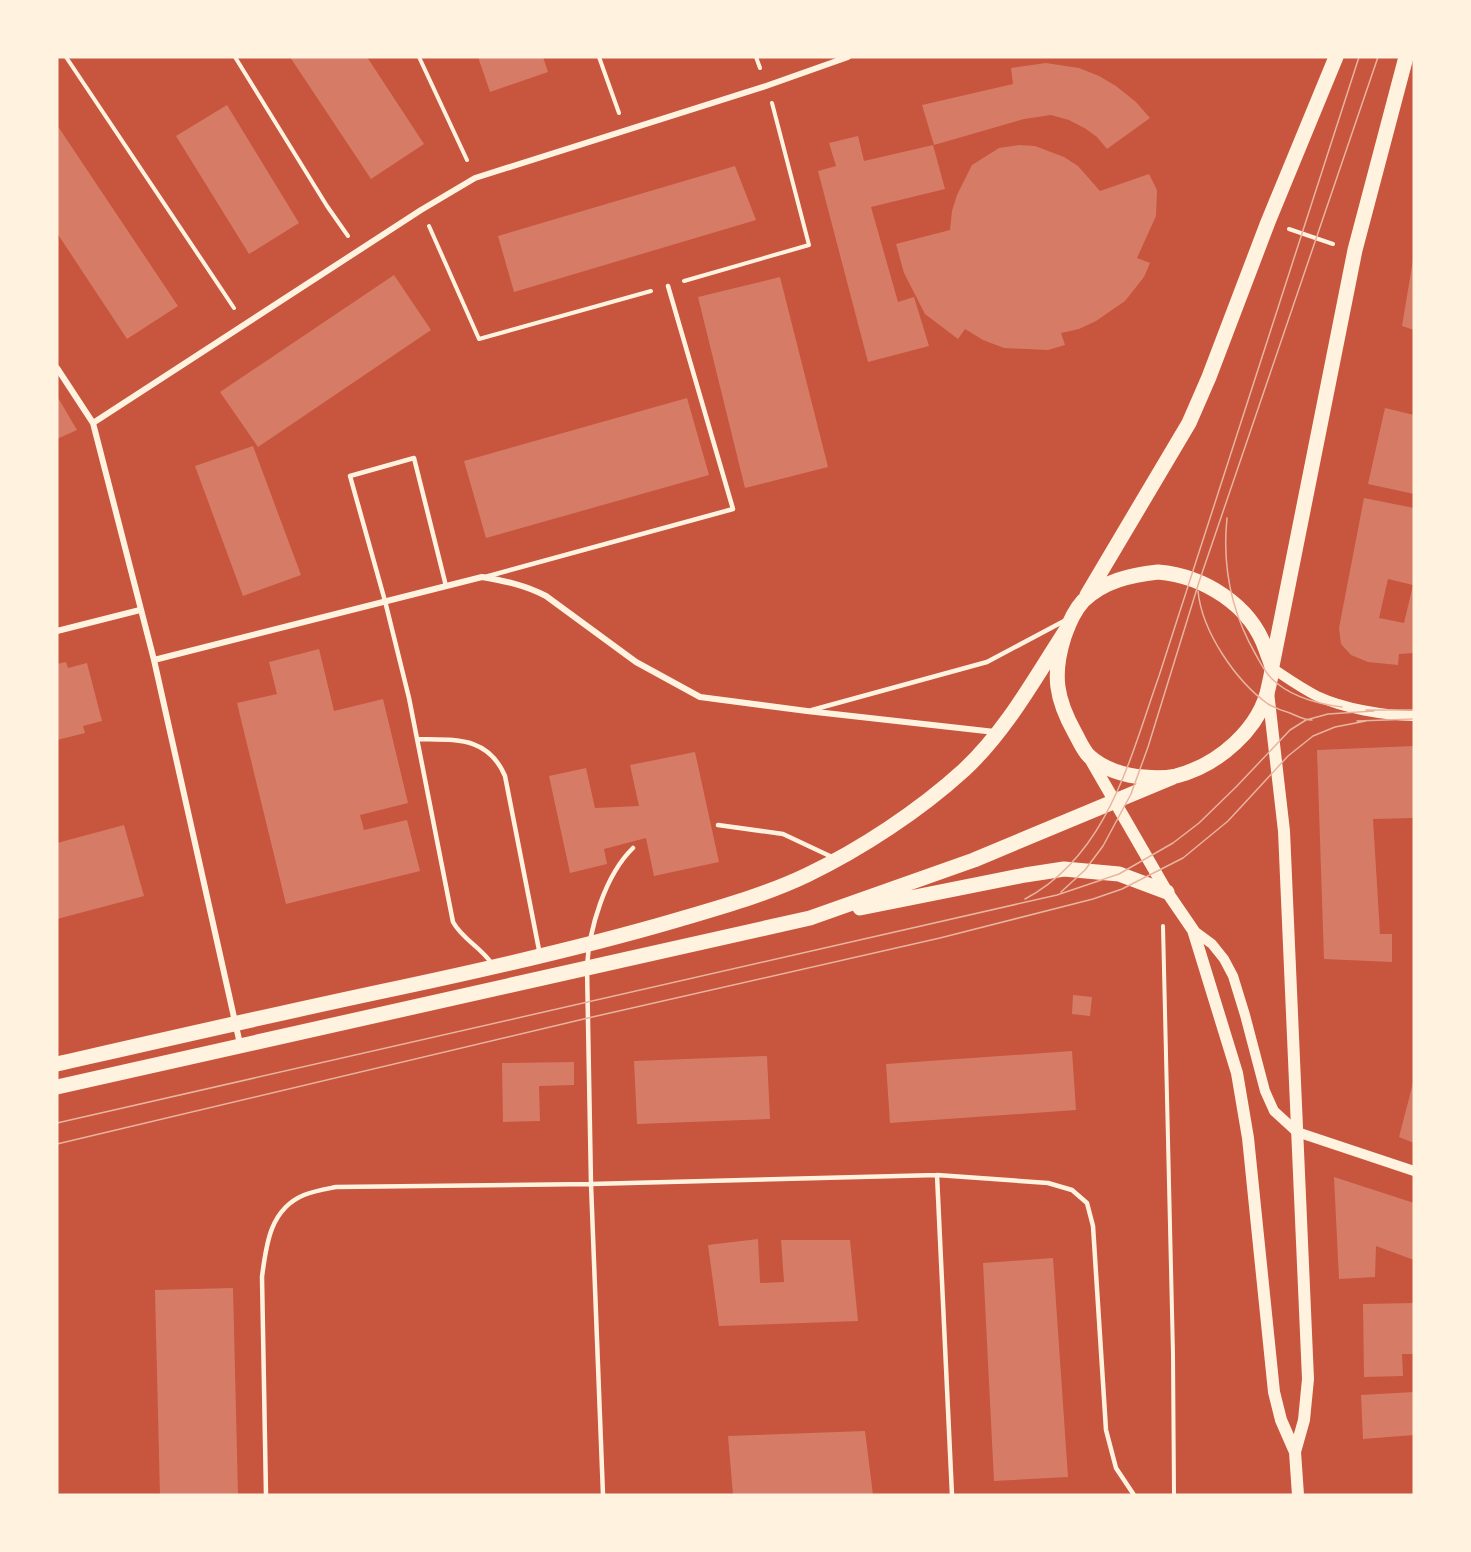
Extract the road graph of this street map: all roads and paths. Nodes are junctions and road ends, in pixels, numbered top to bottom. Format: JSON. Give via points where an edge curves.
{"nodes":[{"id":1,"x":66,"y":57,"type":"edge"},
{"id":2,"x":235,"y":57,"type":"edge"},
{"id":3,"x":419,"y":57,"type":"edge"},
{"id":4,"x":599,"y":57,"type":"edge"},
{"id":5,"x":848,"y":57,"type":"edge"},
{"id":6,"x":1336,"y":57,"type":"edge"},
{"id":7,"x":1406,"y":57,"type":"edge"},
{"id":8,"x":766,"y":86,"type":"junction"},
{"id":9,"x":625,"y":131,"type":"junction"},
{"id":10,"x":475,"y":178,"type":"junction"},
{"id":11,"x":421,"y":210,"type":"junction"},
{"id":12,"x":1268,"y":222,"type":"junction"},
{"id":13,"x":358,"y":250,"type":"junction"},
{"id":14,"x":1355,"y":250,"type":"junction"},
{"id":15,"x":668,"y":286,"type":"junction"},
{"id":16,"x":244,"y":324,"type":"junction"},
{"id":17,"x":57,"y":368,"type":"edge"},
{"id":18,"x":93,"y":423,"type":"junction"},
{"id":19,"x":482,"y":577,"type":"junction"},
{"id":20,"x":446,"y":586,"type":"junction"},
{"id":21,"x":1085,"y":599,"type":"junction"},
{"id":22,"x":385,"y":601,"type":"junction"},
{"id":23,"x":140,"y":610,"type":"junction"},
{"id":24,"x":1070,"y":621,"type":"junction"},
{"id":25,"x":57,"y":631,"type":"edge"},
{"id":26,"x":154,"y":660,"type":"junction"},
{"id":27,"x":1272,"y":667,"type":"junction"},
{"id":28,"x":1268,"y":691,"type":"junction"},
{"id":29,"x":807,"y":711,"type":"junction"},
{"id":30,"x":1414,"y":716,"type":"edge"},
{"id":31,"x":999,"y":732,"type":"junction"},
{"id":32,"x":418,"y":739,"type":"junction"},
{"id":33,"x":1088,"y":755,"type":"junction"},
{"id":34,"x":1173,"y":777,"type":"junction"},
{"id":35,"x":1115,"y":801,"type":"junction"},
{"id":36,"x":718,"y":825,"type":"dead end"},
{"id":37,"x":633,"y":848,"type":"dead end"},
{"id":38,"x":837,"y":860,"type":"junction"},
{"id":39,"x":1167,"y":892,"type":"junction"},
{"id":40,"x":810,"y":918,"type":"junction"},
{"id":41,"x":1163,"y":922,"type":"dead end"},
{"id":42,"x":1193,"y":930,"type":"junction"},
{"id":43,"x":588,"y":945,"type":"junction"},
{"id":44,"x":540,"y":957,"type":"junction"},
{"id":45,"x":494,"y":967,"type":"junction"},
{"id":46,"x":587,"y":967,"type":"junction"},
{"id":47,"x":236,"y":1022,"type":"junction"},
{"id":48,"x":241,"y":1045,"type":"junction"},
{"id":49,"x":57,"y":1064,"type":"edge"},
{"id":50,"x":57,"y":1087,"type":"edge"},
{"id":51,"x":1297,"y":1132,"type":"junction"},
{"id":52,"x":1414,"y":1171,"type":"edge"},
{"id":53,"x":937,"y":1175,"type":"junction"},
{"id":54,"x":591,"y":1184,"type":"junction"},
{"id":55,"x":1295,"y":1452,"type":"junction"},
{"id":56,"x":266,"y":1495,"type":"edge"},
{"id":57,"x":603,"y":1495,"type":"edge"},
{"id":58,"x":952,"y":1495,"type":"edge"},
{"id":59,"x":1134,"y":1495,"type":"edge"},
{"id":60,"x":1174,"y":1495,"type":"edge"},
{"id":61,"x":1298,"y":1495,"type":"edge"}],
"edges":[{"from":1,"to":16,"type":"path"},
{"from":2,"to":13,"type":"path"},
{"from":3,"to":10,"type":"path"},
{"from":4,"to":9,"type":"path"},
{"from":5,"to":8,"type":"street"},
{"from":6,"to":12,"type":"main road"},
{"from":7,"to":14,"type":"main road"},
{"from":8,"to":9,"type":"street"},
{"from":8,"to":15,"type":"path","via":[[809,245]]},
{"from":9,"to":10,"type":"street"},
{"from":10,"to":11,"type":"street"},
{"from":11,"to":13,"type":"street"},
{"from":11,"to":15,"type":"path","via":[[479,339]]},
{"from":12,"to":14,"type":"path"},
{"from":12,"to":21,"type":"main road","via":[[1189,423]]},
{"from":13,"to":16,"type":"street"},
{"from":14,"to":27,"type":"main road"},
{"from":15,"to":19,"type":"lane","via":[[733,508]]},
{"from":16,"to":18,"type":"street"},
{"from":17,"to":18,"type":"street"},
{"from":18,"to":23,"type":"street"},
{"from":19,"to":20,"type":"street"},
{"from":19,"to":29,"type":"street","via":[[510,582],[546,596],[636,663],[700,697]]},
{"from":20,"to":22,"type":"street"},
{"from":20,"to":22,"type":"lane","via":[[414,458],[350,476]]},
{"from":21,"to":24,"type":"main road"},
{"from":21,"to":27,"type":"main road","via":[[1112,582],[1138,574],[1174,573],[1197,581],[1217,591],[1249,619]]},
{"from":22,"to":26,"type":"street"},
{"from":22,"to":32,"type":"lane"},
{"from":23,"to":25,"type":"street"},
{"from":23,"to":26,"type":"street"},
{"from":24,"to":29,"type":"lane","via":[[987,662]]},
{"from":24,"to":31,"type":"main road"},
{"from":24,"to":33,"type":"main road","via":[[1057,664],[1059,697],[1065,716]]},
{"from":26,"to":47,"type":"street"},
{"from":27,"to":28,"type":"main road"},
{"from":27,"to":30,"type":"street","via":[[1331,701]]},
{"from":28,"to":34,"type":"main road","via":[[1260,713],[1242,736],[1213,760]]},
{"from":28,"to":51,"type":"main road","via":[[1284,831]]},
{"from":29,"to":31,"type":"street"},
{"from":31,"to":38,"type":"main road","via":[[932,797]]},
{"from":32,"to":44,"type":"lane","via":[[471,743],[499,761]]},
{"from":32,"to":45,"type":"lane","via":[[453,922],[465,940],[485,953]]},
{"from":33,"to":34,"type":"main road","via":[[1125,775]]},
{"from":33,"to":35,"type":"main road"},
{"from":34,"to":35,"type":"main road"},
{"from":35,"to":39,"type":"main road"},
{"from":35,"to":40,"type":"main road","via":[[974,860]]},
{"from":36,"to":38,"type":"lane","via":[[783,834]]},
{"from":37,"to":43,"type":"lane","via":[[621,859],[611,878]]},
{"from":38,"to":43,"type":"main road","via":[[729,905]]},
{"from":39,"to":40,"type":"main road","via":[[1119,874],[1064,869]]},
{"from":39,"to":42,"type":"main road"},
{"from":40,"to":46,"type":"main road"},
{"from":41,"to":60,"type":"path"},
{"from":42,"to":51,"type":"street","via":[[1224,958],[1233,976],[1265,1091],[1274,1111]]},
{"from":42,"to":55,"type":"main road","via":[[1237,1073],[1248,1138],[1274,1392]]},
{"from":43,"to":44,"type":"main road"},
{"from":43,"to":46,"type":"lane"},
{"from":44,"to":45,"type":"main road"},
{"from":45,"to":47,"type":"main road"},
{"from":46,"to":48,"type":"main road"},
{"from":46,"to":54,"type":"lane"},
{"from":47,"to":48,"type":"street"},
{"from":47,"to":49,"type":"main road"},
{"from":48,"to":50,"type":"main road"},
{"from":51,"to":52,"type":"street"},
{"from":51,"to":55,"type":"main road","via":[[1308,1379],[1304,1420]]},
{"from":53,"to":54,"type":"lane"},
{"from":53,"to":58,"type":"lane"},
{"from":53,"to":59,"type":"lane","via":[[1048,1183],[1072,1190],[1087,1203],[1093,1226],[1106,1430],[1116,1468]]},
{"from":54,"to":56,"type":"lane","via":[[336,1187],[304,1195],[286,1206],[272,1225],[262,1277]]},
{"from":54,"to":57,"type":"lane"},
{"from":55,"to":61,"type":"main road"}]}
